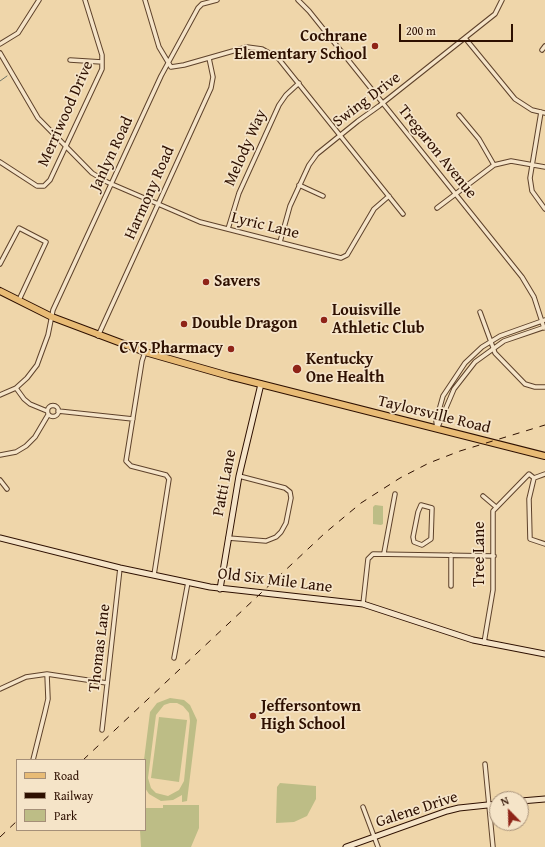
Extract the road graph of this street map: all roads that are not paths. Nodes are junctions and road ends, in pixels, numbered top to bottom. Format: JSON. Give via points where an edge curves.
{"nodes":[{"id":1,"x":39,"y":0,"type":"edge"},
{"id":2,"x":86,"y":0,"type":"edge"},
{"id":3,"x":145,"y":0,"type":"edge"},
{"id":4,"x":217,"y":0,"type":"edge"},
{"id":5,"x":298,"y":0,"type":"edge"},
{"id":6,"x":502,"y":0,"type":"edge"},
{"id":7,"x":204,"y":2,"type":"edge"},
{"id":8,"x":465,"y":38,"type":"junction"},
{"id":9,"x":0,"y":44,"type":"edge"},
{"id":10,"x":545,"y":46,"type":"edge"},
{"id":11,"x":542,"y":50,"type":"dead end"},
{"id":12,"x":0,"y":53,"type":"edge"},
{"id":13,"x":209,"y":58,"type":"junction"},
{"id":14,"x":70,"y":60,"type":"dead end"},
{"id":15,"x":102,"y":62,"type":"junction"},
{"id":16,"x":168,"y":63,"type":"junction"},
{"id":17,"x":299,"y":83,"type":"junction"},
{"id":18,"x":383,"y":104,"type":"junction"},
{"id":19,"x":543,"y":113,"type":"edge"},
{"id":20,"x":459,"y":115,"type":"dead end"},
{"id":21,"x":340,"y":135,"type":"junction"},
{"id":22,"x":66,"y":146,"type":"junction"},
{"id":23,"x":0,"y":162,"type":"edge"},
{"id":24,"x":494,"y":165,"type":"junction"},
{"id":25,"x":531,"y":165,"type":"junction"},
{"id":26,"x":545,"y":167,"type":"edge"},
{"id":27,"x":111,"y":184,"type":"junction"},
{"id":28,"x":299,"y":185,"type":"junction"},
{"id":29,"x":455,"y":194,"type":"junction"},
{"id":30,"x":323,"y":196,"type":"dead end"},
{"id":31,"x":389,"y":196,"type":"junction"},
{"id":32,"x":158,"y":205,"type":"junction"},
{"id":33,"x":437,"y":208,"type":"dead end"},
{"id":34,"x":545,"y":210,"type":"edge"},
{"id":35,"x":403,"y":214,"type":"dead end"},
{"id":36,"x":228,"y":229,"type":"junction"},
{"id":37,"x":280,"y":242,"type":"junction"},
{"id":38,"x":0,"y":264,"type":"edge"},
{"id":39,"x":0,"y":291,"type":"edge"},
{"id":40,"x":18,"y":301,"type":"junction"},
{"id":41,"x":480,"y":312,"type":"dead end"},
{"id":42,"x":52,"y":317,"type":"junction"},
{"id":43,"x":544,"y":321,"type":"edge"},
{"id":44,"x":545,"y":328,"type":"edge"},
{"id":45,"x":98,"y":336,"type":"junction"},
{"id":46,"x":490,"y":342,"type":"junction"},
{"id":47,"x":493,"y":348,"type":"junction"},
{"id":48,"x":145,"y":352,"type":"junction"},
{"id":49,"x":261,"y":384,"type":"junction"},
{"id":50,"x":545,"y":387,"type":"edge"},
{"id":51,"x":16,"y":388,"type":"junction"},
{"id":52,"x":0,"y":395,"type":"edge"},
{"id":53,"x":58,"y":411,"type":"junction"},
{"id":54,"x":48,"y":413,"type":"junction"},
{"id":55,"x":133,"y":419,"type":"junction"},
{"id":56,"x":437,"y":429,"type":"junction"},
{"id":57,"x":0,"y":455,"type":"edge"},
{"id":58,"x":545,"y":456,"type":"edge"},
{"id":59,"x":545,"y":474,"type":"edge"},
{"id":60,"x":239,"y":476,"type":"junction"},
{"id":61,"x":534,"y":478,"type":"junction"},
{"id":62,"x":0,"y":480,"type":"edge"},
{"id":63,"x":7,"y":489,"type":"dead end"},
{"id":64,"x":395,"y":494,"type":"dead end"},
{"id":65,"x":483,"y":496,"type":"dead end"},
{"id":66,"x":496,"y":507,"type":"junction"},
{"id":67,"x":0,"y":538,"type":"edge"},
{"id":68,"x":228,"y":538,"type":"junction"},
{"id":69,"x":545,"y":544,"type":"edge"},
{"id":70,"x":422,"y":545,"type":"junction"},
{"id":71,"x":382,"y":553,"type":"junction"},
{"id":72,"x":422,"y":554,"type":"junction"},
{"id":73,"x":452,"y":555,"type":"junction"},
{"id":74,"x":494,"y":556,"type":"junction"},
{"id":75,"x":120,"y":568,"type":"junction"},
{"id":76,"x":154,"y":576,"type":"junction"},
{"id":77,"x":188,"y":582,"type":"junction"},
{"id":78,"x":451,"y":586,"type":"dead end"},
{"id":79,"x":220,"y":589,"type":"junction"},
{"id":80,"x":363,"y":604,"type":"junction"},
{"id":81,"x":484,"y":643,"type":"junction"},
{"id":82,"x":545,"y":654,"type":"edge"},
{"id":83,"x":174,"y":658,"type":"dead end"},
{"id":84,"x":47,"y":674,"type":"junction"},
{"id":85,"x":107,"y":683,"type":"junction"},
{"id":86,"x":0,"y":689,"type":"edge"},
{"id":87,"x":102,"y":730,"type":"dead end"},
{"id":88,"x":33,"y":759,"type":"edge"},
{"id":89,"x":485,"y":764,"type":"dead end"},
{"id":90,"x":545,"y":799,"type":"edge"},
{"id":91,"x":529,"y":800,"type":"edge"},
{"id":92,"x":489,"y":804,"type":"joint"},
{"id":93,"x":363,"y":807,"type":"dead end"},
{"id":94,"x":492,"y":831,"type":"edge"},
{"id":95,"x":374,"y":837,"type":"junction"},
{"id":96,"x":346,"y":847,"type":"edge"},
{"id":97,"x":378,"y":847,"type":"edge"},
{"id":98,"x":493,"y":847,"type":"edge"}],
"edges":[{"from":1,"to":9,"type":"street","via":[[18,33]]},
{"from":2,"to":15,"type":"street","name":"Merriwood Drive"},
{"from":3,"to":16,"type":"street","via":[[159,47]]},
{"from":4,"to":7,"type":"street"},
{"from":5,"to":18,"type":"street","name":"Tregaron Avenue"},
{"from":6,"to":8,"type":"street","name":"Swing Drive","via":[[495,14]]},
{"from":7,"to":16,"type":"street","via":[[198,8]]},
{"from":8,"to":18,"type":"street","name":"Swing Drive"},
{"from":8,"to":19,"type":"street","via":[[515,99]]},
{"from":10,"to":11,"type":"street"},
{"from":12,"to":22,"type":"street","name":"Lyric Lane","via":[[38,118]]},
{"from":13,"to":16,"type":"street","via":[[179,67],[171,67]]},
{"from":13,"to":17,"type":"street","via":[[242,48],[262,49],[278,58]]},
{"from":13,"to":32,"type":"street","name":"Harmony Road","via":[[213,73],[211,88]]},
{"from":14,"to":15,"type":"street"},
{"from":15,"to":22,"type":"street","name":"Merriwood Drive","via":[[102,69]]},
{"from":16,"to":27,"type":"street","name":"Janlyn Road"},
{"from":17,"to":21,"type":"street"},
{"from":17,"to":36,"type":"street","name":"Melody Way","via":[[279,105],[239,193]]},
{"from":18,"to":21,"type":"street","name":"Swing Drive"},
{"from":18,"to":29,"type":"street","name":"Tregaron Avenue"},
{"from":19,"to":25,"type":"street"},
{"from":20,"to":24,"type":"street","via":[[479,139]]},
{"from":21,"to":28,"type":"street","name":"Swing Drive","via":[[312,160]]},
{"from":21,"to":31,"type":"street"},
{"from":22,"to":23,"type":"street","name":"Merriwood Drive","via":[[50,180],[44,186],[37,186]]},
{"from":22,"to":27,"type":"street","name":"Lyric Lane","via":[[92,173]]},
{"from":24,"to":25,"type":"street","via":[[507,161]]},
{"from":24,"to":29,"type":"street"},
{"from":25,"to":26,"type":"street"},
{"from":25,"to":34,"type":"street","via":[[532,191]]},
{"from":27,"to":32,"type":"street","name":"Lyric Lane"},
{"from":27,"to":42,"type":"street","name":"Janlyn Road"},
{"from":28,"to":30,"type":"street"},
{"from":28,"to":37,"type":"street","name":"Swing Drive"},
{"from":29,"to":33,"type":"street"},
{"from":29,"to":43,"type":"street","name":"Tregaron Avenue","via":[[529,287]]},
{"from":31,"to":35,"type":"street"},
{"from":31,"to":37,"type":"street","name":"Lyric Lane","via":[[374,209],[349,253],[344,257]]},
{"from":32,"to":36,"type":"street","name":"Lyric Lane","via":[[200,222]]},
{"from":32,"to":45,"type":"street","name":"Harmony Road"},
{"from":36,"to":37,"type":"street","name":"Lyric Lane"},
{"from":38,"to":40,"type":"street","via":[[19,228],[46,242]]},
{"from":39,"to":40,"type":"main road","name":"Taylorsville Road"},
{"from":40,"to":42,"type":"main road","name":"Taylorsville Road"},
{"from":41,"to":46,"type":"street"},
{"from":42,"to":45,"type":"main road","name":"Taylorsville Road"},
{"from":42,"to":51,"type":"street","name":"Janlyn Road","via":[[38,361],[31,374]]},
{"from":43,"to":44,"type":"street","name":"Tregaron Avenue"},
{"from":43,"to":46,"type":"street"},
{"from":44,"to":47,"type":"street"},
{"from":45,"to":48,"type":"main road","name":"Taylorsville Road"},
{"from":46,"to":47,"type":"street"},
{"from":46,"to":56,"type":"street","via":[[465,363],[443,396],[436,421]]},
{"from":47,"to":50,"type":"street","via":[[525,384]]},
{"from":47,"to":56,"type":"street","via":[[475,362],[459,382]]},
{"from":48,"to":49,"type":"main road","name":"Taylorsville Road"},
{"from":48,"to":55,"type":"street"},
{"from":49,"to":56,"type":"main road","name":"Taylorsville Road"},
{"from":49,"to":60,"type":"street","name":"Patti Lane"},
{"from":51,"to":52,"type":"street","name":"Janlyn Road"},
{"from":51,"to":54,"type":"street","via":[[30,404]]},
{"from":53,"to":54,"type":"street","via":[[54,416]]},
{"from":53,"to":54,"type":"street","via":[[54,406],[49,408]]},
{"from":53,"to":55,"type":"street"},
{"from":54,"to":57,"type":"street","via":[[35,437],[26,446],[16,452]]},
{"from":55,"to":76,"type":"street","via":[[127,464],[166,475],[169,479]]},
{"from":56,"to":58,"type":"main road","name":"Taylorsville Road"},
{"from":59,"to":61,"type":"street","name":"Tree Lane"},
{"from":60,"to":68,"type":"street","name":"Patti Lane"},
{"from":60,"to":68,"type":"street","via":[[284,488],[290,492],[291,498],[286,523],[276,537],[266,541]]},
{"from":61,"to":66,"type":"street","name":"Tree Lane","via":[[529,474]]},
{"from":61,"to":69,"type":"street","via":[[529,499],[530,539]]},
{"from":62,"to":63,"type":"street"},
{"from":64,"to":71,"type":"street"},
{"from":65,"to":66,"type":"street"},
{"from":66,"to":74,"type":"street","name":"Tree Lane","via":[[493,511]]},
{"from":67,"to":75,"type":"street","name":"Old Six Mile Lane"},
{"from":68,"to":79,"type":"street","name":"Patti Lane"},
{"from":70,"to":70,"type":"street","via":[[431,539],[432,508],[425,505],[419,507],[413,538],[414,542]]},
{"from":70,"to":72,"type":"street"},
{"from":71,"to":72,"type":"street"},
{"from":71,"to":80,"type":"street","via":[[369,557]]},
{"from":72,"to":73,"type":"street"},
{"from":73,"to":74,"type":"street"},
{"from":73,"to":78,"type":"street"},
{"from":74,"to":81,"type":"street","name":"Tree Lane","via":[[493,590]]},
{"from":75,"to":76,"type":"street","name":"Old Six Mile Lane"},
{"from":75,"to":85,"type":"street","name":"Thomas Lane"},
{"from":76,"to":77,"type":"street","name":"Old Six Mile Lane"},
{"from":77,"to":79,"type":"street","name":"Old Six Mile Lane"},
{"from":77,"to":83,"type":"street"},
{"from":79,"to":80,"type":"street","name":"Old Six Mile Lane"},
{"from":80,"to":81,"type":"street","name":"Old Six Mile Lane"},
{"from":81,"to":82,"type":"street","name":"Old Six Mile Lane"},
{"from":84,"to":85,"type":"street"},
{"from":84,"to":86,"type":"street","via":[[26,677]]},
{"from":84,"to":88,"type":"street","via":[[46,706]]},
{"from":85,"to":87,"type":"street","name":"Thomas Lane"},
{"from":89,"to":92,"type":"street"},
{"from":90,"to":91,"type":"street"},
{"from":92,"to":95,"type":"street","name":"Galene Drive","via":[[447,811]]},
{"from":93,"to":95,"type":"street"},
{"from":94,"to":98,"type":"street"},
{"from":95,"to":96,"type":"street","name":"Galene Drive"},
{"from":95,"to":97,"type":"street"}]}
